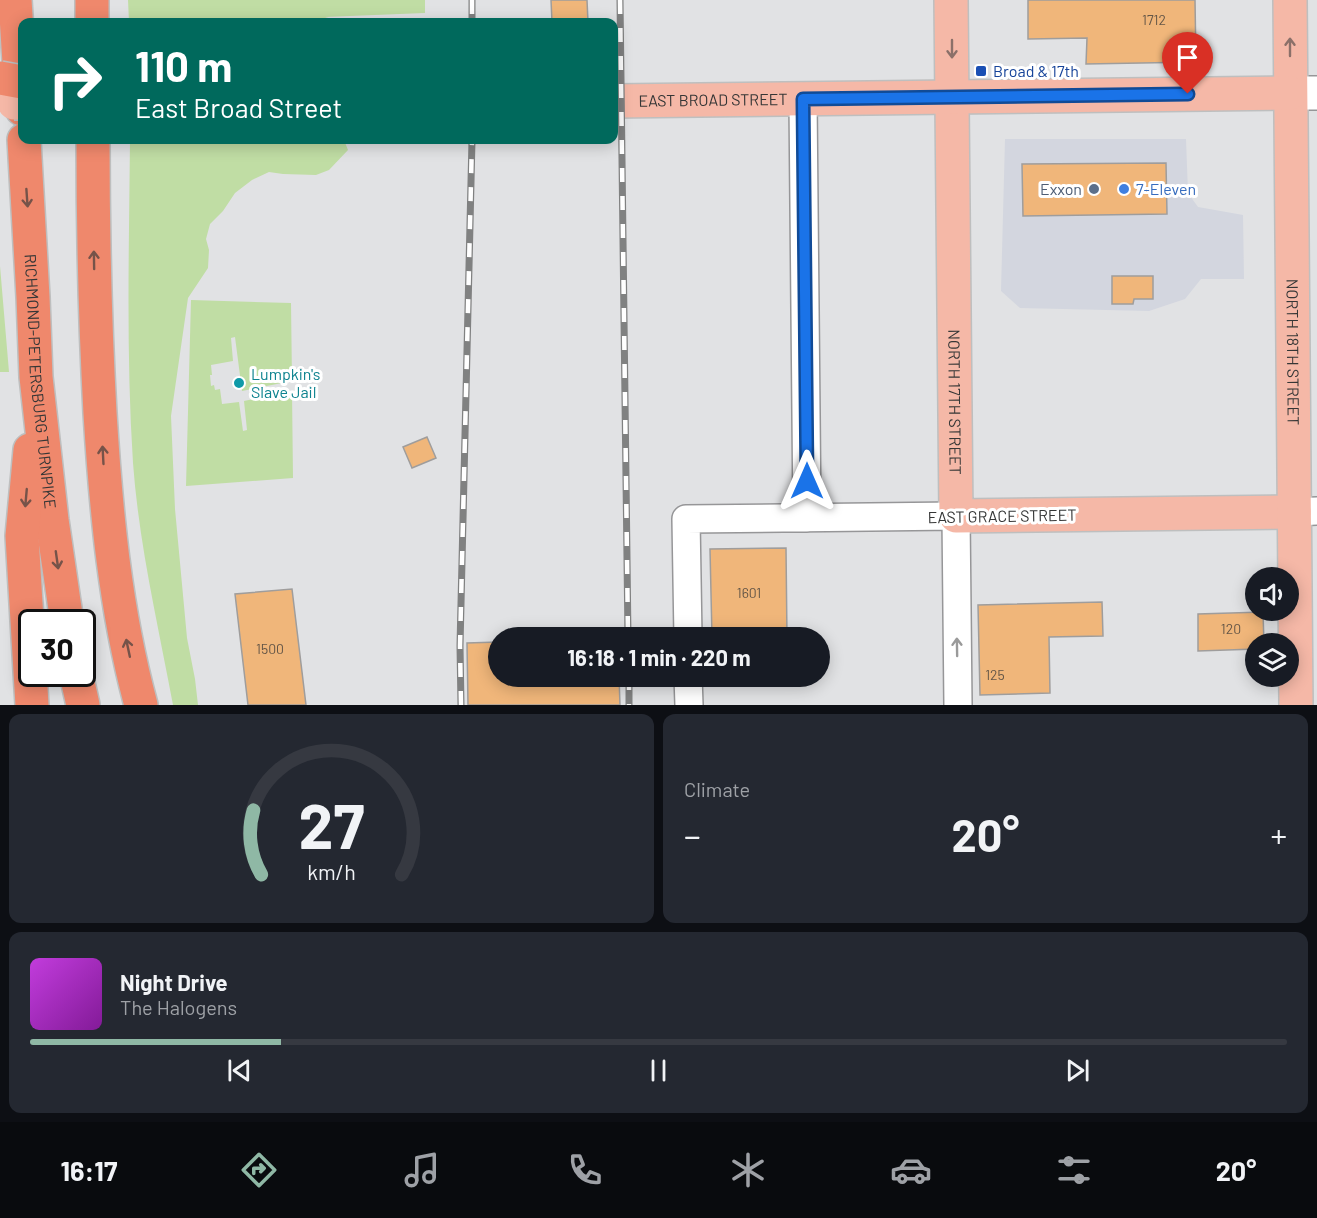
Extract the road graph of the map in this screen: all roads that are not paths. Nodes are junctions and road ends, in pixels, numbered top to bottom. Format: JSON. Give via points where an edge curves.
{"nodes":[{"id":1,"x":15,"y":0,"type":"edge"},
{"id":2,"x":92,"y":0,"type":"edge"},
{"id":3,"x":951,"y":0,"type":"edge"},
{"id":4,"x":1290,"y":0,"type":"edge"},
{"id":5,"x":92,"y":18,"type":"edge"},
{"id":6,"x":1304,"y":93,"type":"edge"},
{"id":7,"x":952,"y":98,"type":"junction"},
{"id":8,"x":12,"y":99,"type":"edge"},
{"id":9,"x":803,"y":99,"type":"junction"},
{"id":10,"x":618,"y":101,"type":"edge"},
{"id":11,"x":24,"y":144,"type":"edge"},
{"id":12,"x":93,"y":144,"type":"edge"},
{"id":13,"x":36,"y":377,"type":"junction"},
{"id":14,"x":1305,"y":512,"type":"edge"},
{"id":15,"x":956,"y":516,"type":"junction"},
{"id":16,"x":807,"y":518,"type":"junction"},
{"id":17,"x":65,"y":609,"type":"edge"},
{"id":18,"x":688,"y":627,"type":"edge"},
{"id":19,"x":79,"y":687,"type":"edge"},
{"id":20,"x":688,"y":687,"type":"edge"},
{"id":21,"x":32,"y":705,"type":"edge"},
{"id":22,"x":83,"y":705,"type":"edge"},
{"id":23,"x":141,"y":705,"type":"edge"},
{"id":24,"x":689,"y":705,"type":"edge"},
{"id":25,"x":958,"y":705,"type":"edge"},
{"id":26,"x":1296,"y":705,"type":"edge"}],
"edges":[{"from":1,"to":8,"type":"highway"},
{"from":2,"to":5,"type":"highway"},
{"from":3,"to":7,"type":"main road","name":"NORTH 17TH STREET","one_way":true},
{"from":6,"to":4,"type":"main road","name":"NORTH 18TH STREET","one_way":true},
{"from":6,"to":7,"type":"main road","name":"EAST BROAD STREET"},
{"from":6,"to":14,"type":"main road","name":"NORTH 18TH STREET"},
{"from":7,"to":9,"type":"main road","name":"EAST BROAD STREET"},
{"from":7,"to":15,"type":"main road","name":"NORTH 17TH STREET"},
{"from":9,"to":10,"type":"main road","name":"EAST BROAD STREET"},
{"from":9,"to":16,"type":"street"},
{"from":11,"to":13,"type":"highway","name":"RICHMOND-PETERSBURG TURNPIKE","one_way":true},
{"from":23,"to":12,"type":"highway","one_way":true,"via":[[107,520],[96,344]]},
{"from":13,"to":17,"type":"highway","name":"RICHMOND-PETERSBURG TURNPIKE","one_way":true},
{"from":13,"to":21,"type":"highway","one_way":true,"via":[[22,536]]},
{"from":14,"to":15,"type":"main road","name":"EAST GRACE STREET"},
{"from":14,"to":26,"type":"main road","name":"NORTH 18TH STREET"},
{"from":15,"to":16,"type":"street","name":"EAST GRACE STREET"},
{"from":25,"to":15,"type":"street","name":"NORTH 17TH STREET","one_way":true},
{"from":16,"to":18,"type":"street","name":"EAST GRACE STREET","via":[[686,519]]},
{"from":19,"to":22,"type":"highway"},
{"from":20,"to":24,"type":"street"}]}
